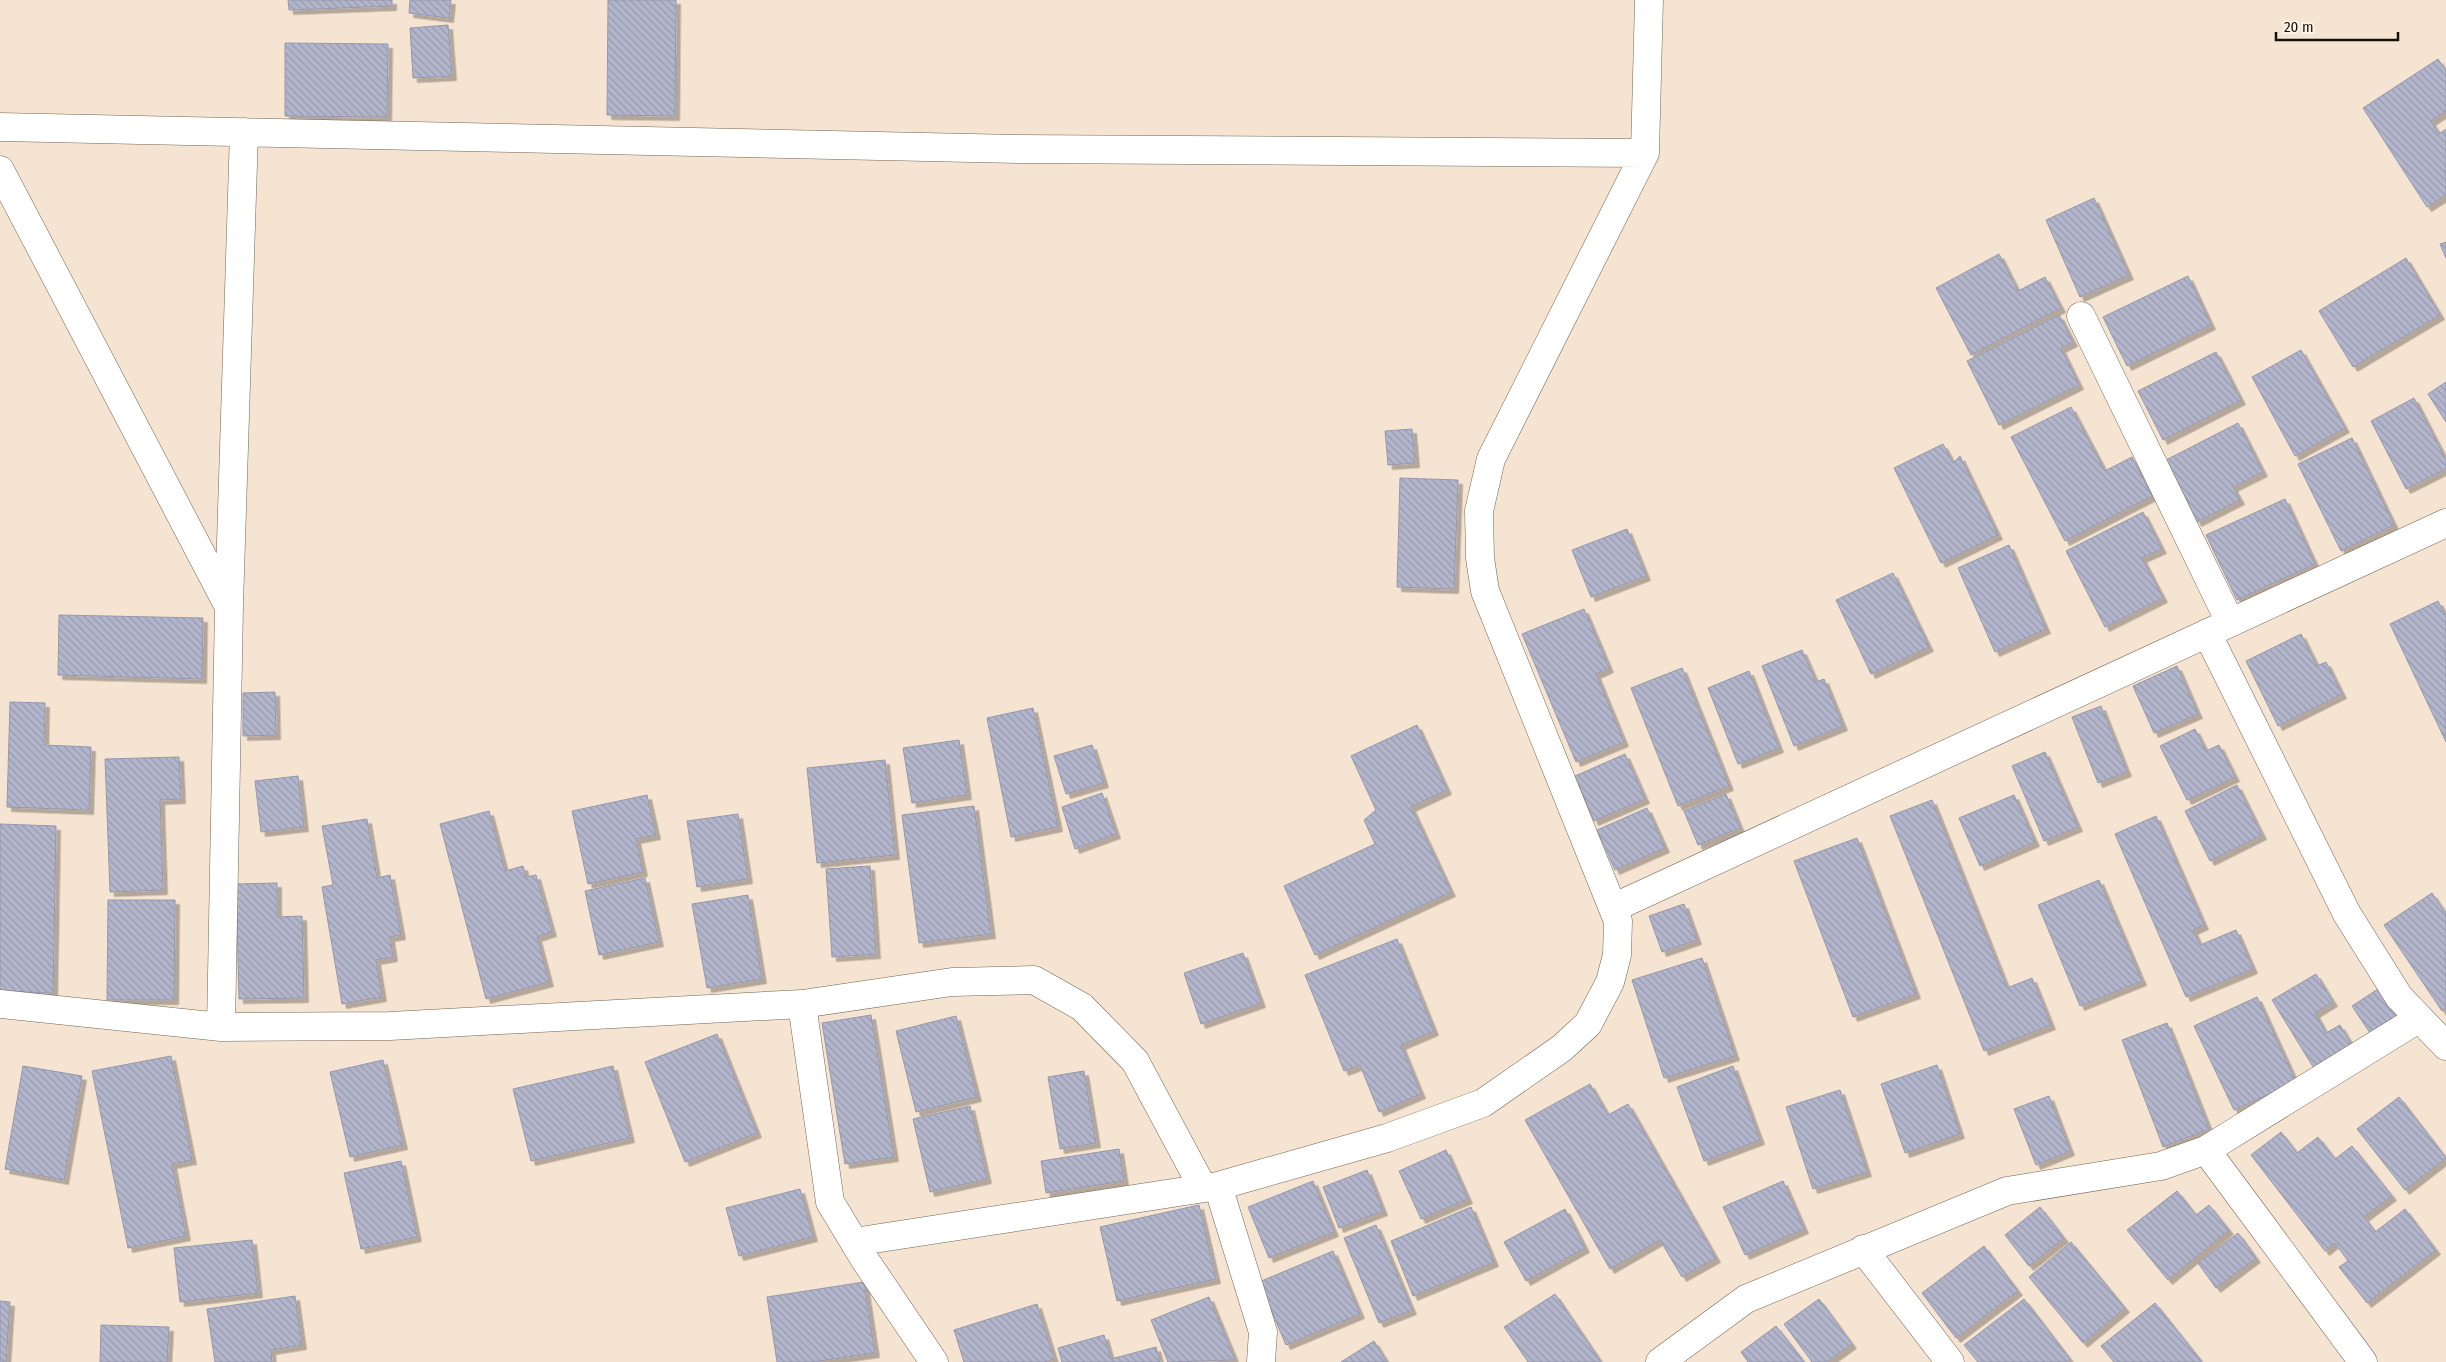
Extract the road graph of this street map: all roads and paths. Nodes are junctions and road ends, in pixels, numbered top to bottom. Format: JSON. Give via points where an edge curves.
{"nodes":[{"id":1,"x":1649,"y":0,"type":"edge"},
{"id":2,"x":0,"y":127,"type":"edge"},
{"id":3,"x":244,"y":132,"type":"junction"},
{"id":4,"x":1645,"y":153,"type":"junction"},
{"id":5,"x":0,"y":170,"type":"edge"},
{"id":6,"x":2081,"y":316,"type":"dead end"},
{"id":7,"x":2446,"y":522,"type":"edge"},
{"id":8,"x":229,"y":607,"type":"junction"},
{"id":9,"x":2218,"y":627,"type":"junction"},
{"id":10,"x":1613,"y":908,"type":"junction"},
{"id":11,"x":0,"y":1004,"type":"edge"},
{"id":12,"x":802,"y":1004,"type":"junction"},
{"id":13,"x":2418,"y":1019,"type":"junction"},
{"id":14,"x":221,"y":1027,"type":"junction"},
{"id":15,"x":2444,"y":1040,"type":"edge"},
{"id":16,"x":2206,"y":1150,"type":"junction"},
{"id":17,"x":1210,"y":1187,"type":"junction"},
{"id":18,"x":854,"y":1242,"type":"junction"},
{"id":19,"x":1863,"y":1249,"type":"junction"},
{"id":20,"x":1667,"y":1360,"type":"edge"},
{"id":21,"x":934,"y":1362,"type":"edge"},
{"id":22,"x":1260,"y":1362,"type":"edge"},
{"id":23,"x":1950,"y":1362,"type":"edge"},
{"id":24,"x":2363,"y":1362,"type":"edge"}],
"edges":[{"from":1,"to":4,"type":"lane"},
{"from":2,"to":3,"type":"lane"},
{"from":3,"to":4,"type":"lane","via":[[1008,149]]},
{"from":3,"to":8,"type":"lane"},
{"from":4,"to":10,"type":"lane","via":[[1491,459],[1479,511],[1480,558],[1485,591]]},
{"from":5,"to":8,"type":"lane"},
{"from":6,"to":9,"type":"lane"},
{"from":7,"to":9,"type":"lane"},
{"from":8,"to":14,"type":"lane"},
{"from":9,"to":10,"type":"lane"},
{"from":9,"to":13,"type":"lane","via":[[2347,914],[2399,997]]},
{"from":10,"to":17,"type":"lane","via":[[1618,922],[1617,955],[1610,982],[1588,1024],[1562,1048],[1483,1103],[1387,1138]]},
{"from":11,"to":14,"type":"lane"},
{"from":12,"to":14,"type":"lane","via":[[390,1026]]},
{"from":12,"to":17,"type":"lane","via":[[952,982],[1034,980],[1082,1007],[1135,1061]]},
{"from":12,"to":18,"type":"lane","via":[[830,1202]]},
{"from":13,"to":15,"type":"lane"},
{"from":13,"to":16,"type":"lane"},
{"from":16,"to":19,"type":"lane","via":[[2162,1166],[2007,1191]]},
{"from":16,"to":24,"type":"lane"},
{"from":17,"to":18,"type":"lane"},
{"from":17,"to":22,"type":"lane","via":[[1263,1332]]},
{"from":18,"to":21,"type":"lane"},
{"from":19,"to":20,"type":"lane","via":[[1746,1299]]},
{"from":19,"to":23,"type":"lane"}]}
